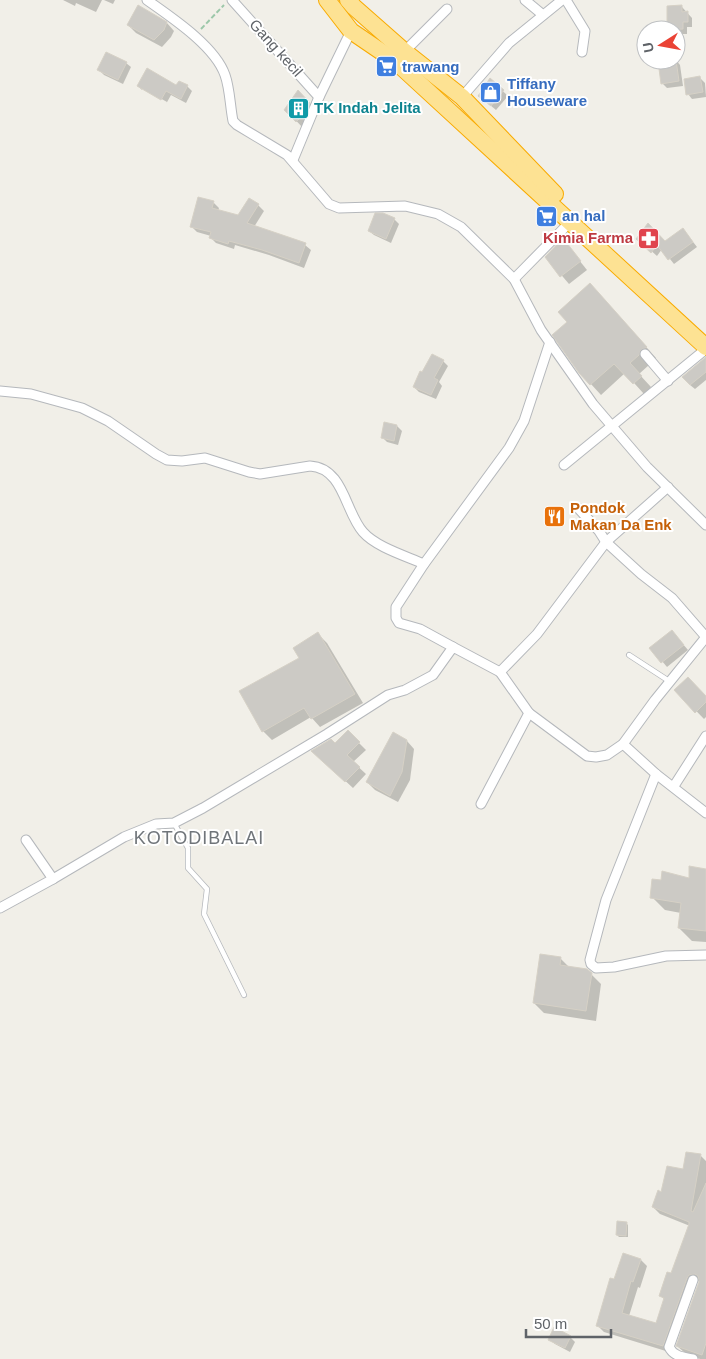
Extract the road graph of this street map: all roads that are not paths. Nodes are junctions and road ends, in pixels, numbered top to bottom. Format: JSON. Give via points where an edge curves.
{"nodes":[{"id":1,"x":147,"y":0,"type":"edge"},
{"id":2,"x":230,"y":0,"type":"edge"},
{"id":3,"x":327,"y":0,"type":"edge"},
{"id":4,"x":348,"y":0,"type":"edge"},
{"id":5,"x":525,"y":0,"type":"edge"},
{"id":6,"x":562,"y":0,"type":"edge"},
{"id":7,"x":566,"y":0,"type":"edge"},
{"id":8,"x":447,"y":9,"type":"dead end"},
{"id":9,"x":543,"y":15,"type":"junction"},
{"id":10,"x":350,"y":31,"type":"junction"},
{"id":11,"x":582,"y":52,"type":"dead end"},
{"id":12,"x":400,"y":56,"type":"junction"},
{"id":13,"x":319,"y":97,"type":"junction"},
{"id":14,"x":462,"y":97,"type":"junction"},
{"id":15,"x":293,"y":160,"type":"junction"},
{"id":16,"x":544,"y":192,"type":"junction"},
{"id":17,"x":571,"y":221,"type":"junction"},
{"id":18,"x":514,"y":279,"type":"junction"},
{"id":19,"x":706,"y":338,"type":"edge"},
{"id":20,"x":550,"y":342,"type":"junction"},
{"id":21,"x":706,"y":348,"type":"edge"},
{"id":22,"x":645,"y":354,"type":"dead end"},
{"id":23,"x":668,"y":381,"type":"junction"},
{"id":24,"x":0,"y":391,"type":"edge"},
{"id":25,"x":612,"y":426,"type":"junction"},
{"id":26,"x":564,"y":465,"type":"dead end"},
{"id":27,"x":668,"y":487,"type":"junction"},
{"id":28,"x":578,"y":508,"type":"dead end"},
{"id":29,"x":706,"y":525,"type":"edge"},
{"id":30,"x":606,"y":542,"type":"junction"},
{"id":31,"x":424,"y":564,"type":"junction"},
{"id":32,"x":706,"y":637,"type":"edge"},
{"id":33,"x":453,"y":647,"type":"junction"},
{"id":34,"x":628,"y":654,"type":"dead end"},
{"id":35,"x":500,"y":672,"type":"junction"},
{"id":36,"x":671,"y":682,"type":"junction"},
{"id":37,"x":529,"y":713,"type":"junction"},
{"id":38,"x":706,"y":736,"type":"edge"},
{"id":39,"x":623,"y":744,"type":"junction"},
{"id":40,"x":656,"y":774,"type":"junction"},
{"id":41,"x":674,"y":786,"type":"junction"},
{"id":42,"x":481,"y":804,"type":"dead end"},
{"id":43,"x":706,"y":813,"type":"edge"},
{"id":44,"x":174,"y":823,"type":"junction"},
{"id":45,"x":26,"y":840,"type":"dead end"},
{"id":46,"x":53,"y":879,"type":"junction"},
{"id":47,"x":0,"y":908,"type":"edge"},
{"id":48,"x":706,"y":955,"type":"edge"},
{"id":49,"x":244,"y":995,"type":"dead end"},
{"id":50,"x":693,"y":1280,"type":"dead end"},
{"id":51,"x":693,"y":1359,"type":"edge"}],
"edges":[{"from":1,"to":15,"type":"street","via":[[194,36],[216,58],[225,75],[233,121]]},
{"from":2,"to":13,"type":"street","name":"Gang kecil"},
{"from":3,"to":10,"type":"highway"},
{"from":4,"to":12,"type":"highway"},
{"from":5,"to":9,"type":"street"},
{"from":6,"to":9,"type":"street"},
{"from":7,"to":11,"type":"street","via":[[585,31]]},
{"from":8,"to":12,"type":"street"},
{"from":9,"to":14,"type":"street","via":[[510,43]]},
{"from":10,"to":12,"type":"highway"},
{"from":10,"to":13,"type":"street"},
{"from":12,"to":14,"type":"highway"},
{"from":12,"to":16,"type":"highway"},
{"from":13,"to":15,"type":"street"},
{"from":14,"to":16,"type":"highway"},
{"from":15,"to":18,"type":"street","via":[[329,204],[339,208],[405,206],[438,214],[461,226]]},
{"from":16,"to":17,"type":"highway"},
{"from":16,"to":19,"type":"highway","via":[[589,223]]},
{"from":17,"to":18,"type":"street"},
{"from":17,"to":21,"type":"highway"},
{"from":18,"to":20,"type":"street"},
{"from":20,"to":25,"type":"street"},
{"from":20,"to":31,"type":"street","via":[[524,421]]},
{"from":21,"to":23,"type":"street"},
{"from":22,"to":23,"type":"street"},
{"from":23,"to":25,"type":"street"},
{"from":24,"to":31,"type":"street","via":[[31,394],[82,408],[167,460],[182,462],[205,458],[260,474],[318,467],[337,483],[362,532],[372,541]]},
{"from":25,"to":26,"type":"street"},
{"from":25,"to":27,"type":"street"},
{"from":27,"to":29,"type":"street"},
{"from":27,"to":30,"type":"street"},
{"from":28,"to":30,"type":"street"},
{"from":30,"to":32,"type":"street","via":[[672,598]]},
{"from":30,"to":35,"type":"street","via":[[538,634]]},
{"from":31,"to":33,"type":"street","via":[[396,607],[396,618],[399,623],[420,629]]},
{"from":32,"to":36,"type":"street"},
{"from":33,"to":35,"type":"street"},
{"from":33,"to":44,"type":"street","via":[[433,675],[388,695]]},
{"from":34,"to":36,"type":"lane"},
{"from":35,"to":37,"type":"street"},
{"from":36,"to":39,"type":"street"},
{"from":37,"to":39,"type":"street","via":[[587,756],[607,755]]},
{"from":37,"to":42,"type":"street"},
{"from":38,"to":41,"type":"street"},
{"from":39,"to":40,"type":"street"},
{"from":40,"to":41,"type":"street"},
{"from":40,"to":48,"type":"street","via":[[606,900],[591,964],[596,968],[614,967],[666,956]]},
{"from":41,"to":43,"type":"street"},
{"from":44,"to":46,"type":"street","via":[[156,824],[124,838]]},
{"from":44,"to":49,"type":"lane","via":[[188,848],[188,868],[207,889],[204,914]]},
{"from":45,"to":46,"type":"street"},
{"from":46,"to":47,"type":"street"},
{"from":50,"to":51,"type":"street","via":[[669,1347],[678,1356]]}]}
